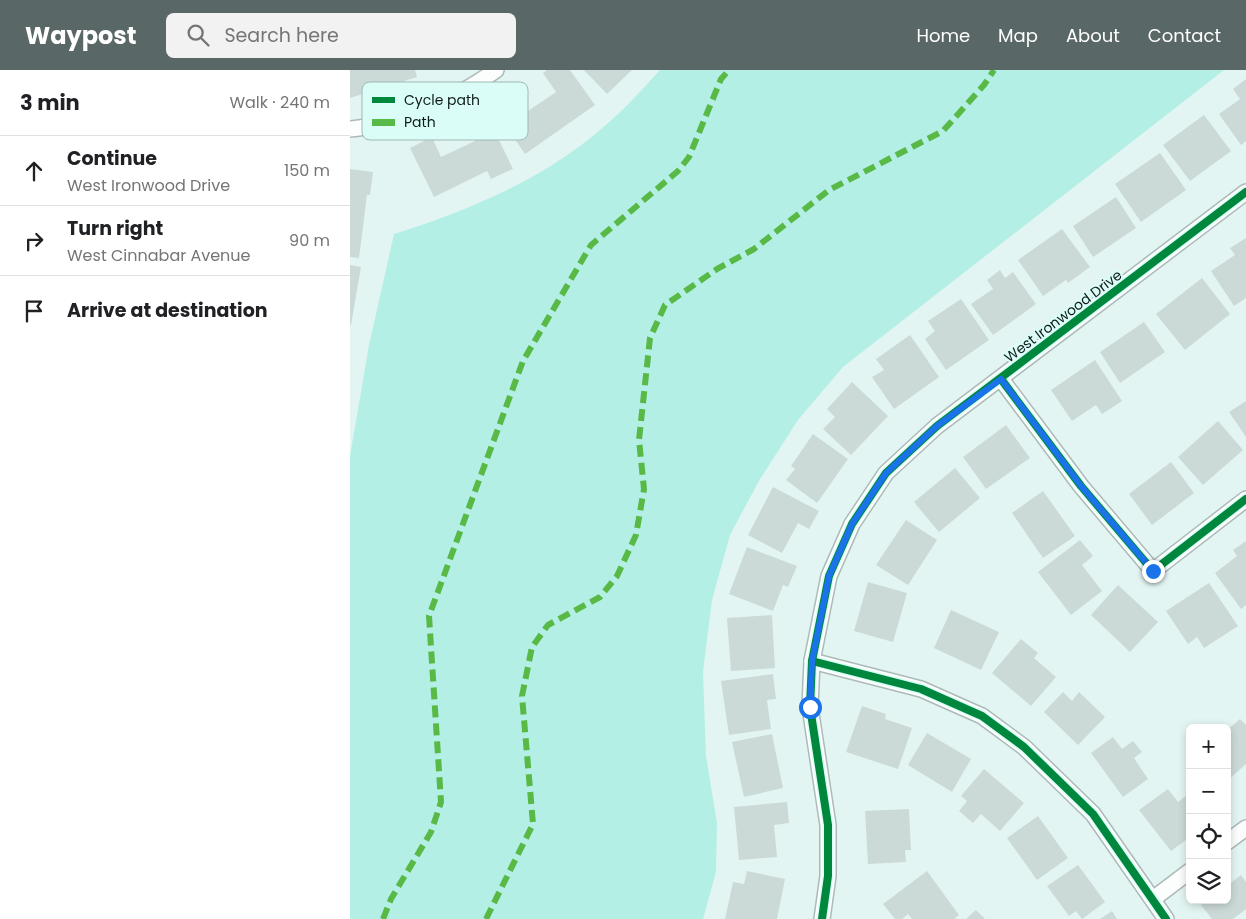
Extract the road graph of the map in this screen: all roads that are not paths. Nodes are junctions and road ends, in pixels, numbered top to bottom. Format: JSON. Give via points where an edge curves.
{"nodes":[{"id":1,"x":496,"y":70,"type":"edge"},
{"id":2,"x":480,"y":82,"type":"edge"},
{"id":3,"x":1246,"y":192,"type":"edge"},
{"id":4,"x":1001,"y":379,"type":"junction"},
{"id":5,"x":1246,"y":499,"type":"edge"},
{"id":6,"x":812,"y":661,"type":"junction"},
{"id":7,"x":1246,"y":828,"type":"edge"},
{"id":8,"x":1231,"y":839,"type":"edge"},
{"id":9,"x":1186,"y":874,"type":"edge"},
{"id":10,"x":1153,"y":899,"type":"junction"},
{"id":11,"x":822,"y":919,"type":"edge"},
{"id":12,"x":1166,"y":919,"type":"edge"}],
"edges":[{"from":1,"to":2,"type":"street"},
{"from":3,"to":4,"type":"street","name":"West Ironwood Drive"},
{"from":4,"to":5,"type":"street","via":[[1081,486],[1153,571]]},
{"from":4,"to":6,"type":"street","name":"West Ironwood Drive","via":[[937,426],[886,473],[852,524],[829,576]]},
{"from":6,"to":10,"type":"street","via":[[921,689],[982,716],[1024,747],[1093,814]]},
{"from":6,"to":11,"type":"street","name":"West Ironwood Drive","via":[[810,707],[828,825],[828,876]]},
{"from":7,"to":8,"type":"street"},
{"from":9,"to":10,"type":"street"},
{"from":10,"to":12,"type":"street"}]}
